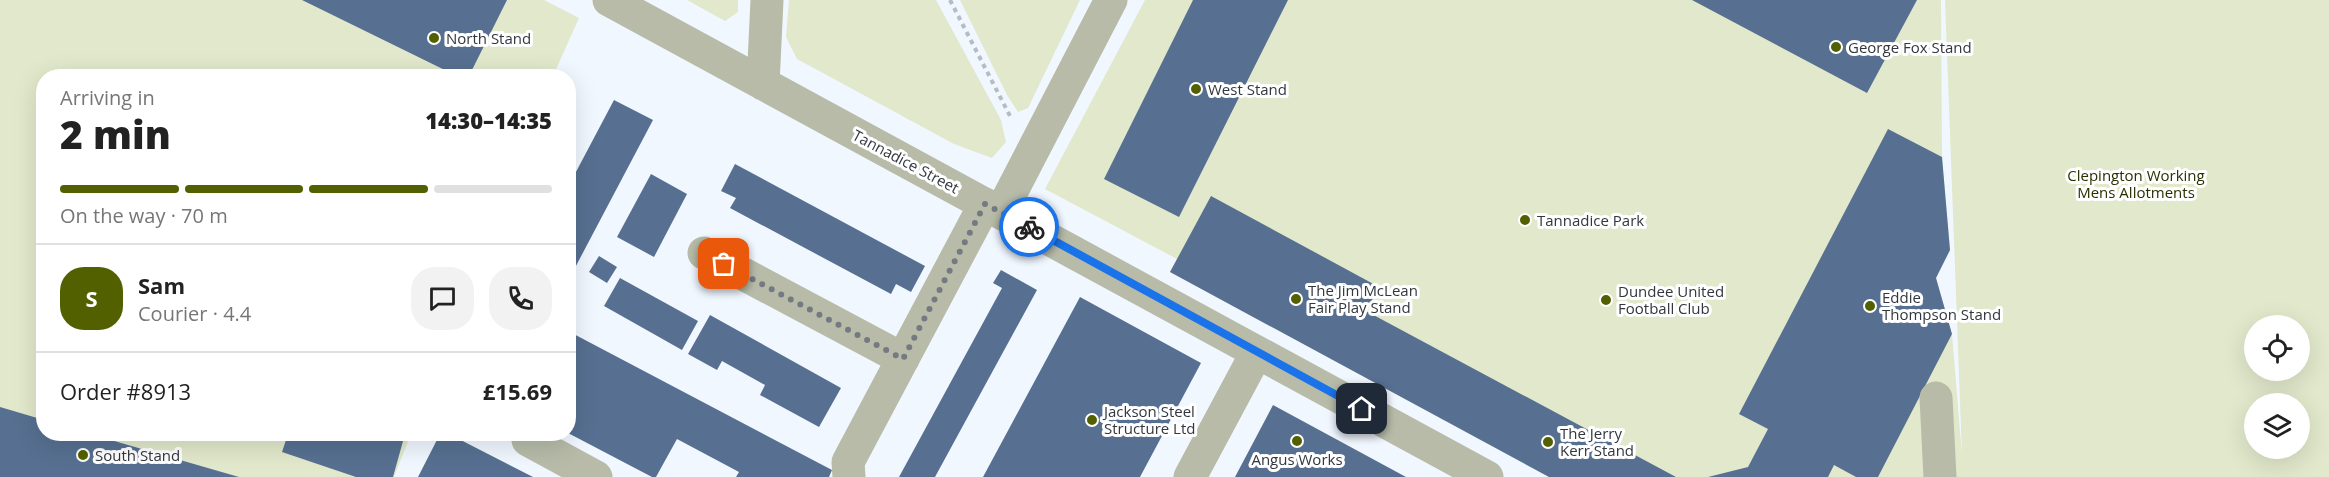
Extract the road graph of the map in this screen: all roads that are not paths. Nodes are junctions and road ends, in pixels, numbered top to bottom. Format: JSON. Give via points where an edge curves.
{"nodes":[{"id":1,"x":609,"y":0,"type":"edge"},
{"id":2,"x":767,"y":0,"type":"edge"},
{"id":3,"x":1111,"y":0,"type":"edge"},
{"id":4,"x":763,"y":84,"type":"junction"},
{"id":5,"x":993,"y":208,"type":"junction"},
{"id":6,"x":704,"y":254,"type":"dead end"},
{"id":7,"x":1257,"y":352,"type":"junction"},
{"id":8,"x":903,"y":359,"type":"junction"},
{"id":9,"x":1936,"y":398,"type":"dead end"},
{"id":10,"x":530,"y":441,"type":"edge"},
{"id":11,"x":849,"y":469,"type":"edge"},
{"id":12,"x":596,"y":477,"type":"edge"},
{"id":13,"x":1190,"y":477,"type":"edge"},
{"id":14,"x":1487,"y":477,"type":"edge"},
{"id":15,"x":1940,"y":477,"type":"edge"}],
"edges":[{"from":1,"to":4,"type":"street","name":"Tannadice Street"},
{"from":2,"to":4,"type":"street"},
{"from":3,"to":5,"type":"street","via":[[1031,156]]},
{"from":4,"to":5,"type":"street","name":"Tannadice Street"},
{"from":5,"to":7,"type":"street","name":"Tannadice Street"},
{"from":5,"to":8,"type":"street"},
{"from":6,"to":8,"type":"street"},
{"from":7,"to":13,"type":"street"},
{"from":7,"to":14,"type":"street","name":"Tannadice Street"},
{"from":8,"to":11,"type":"street"},
{"from":9,"to":15,"type":"street"},
{"from":10,"to":12,"type":"street"}]}
